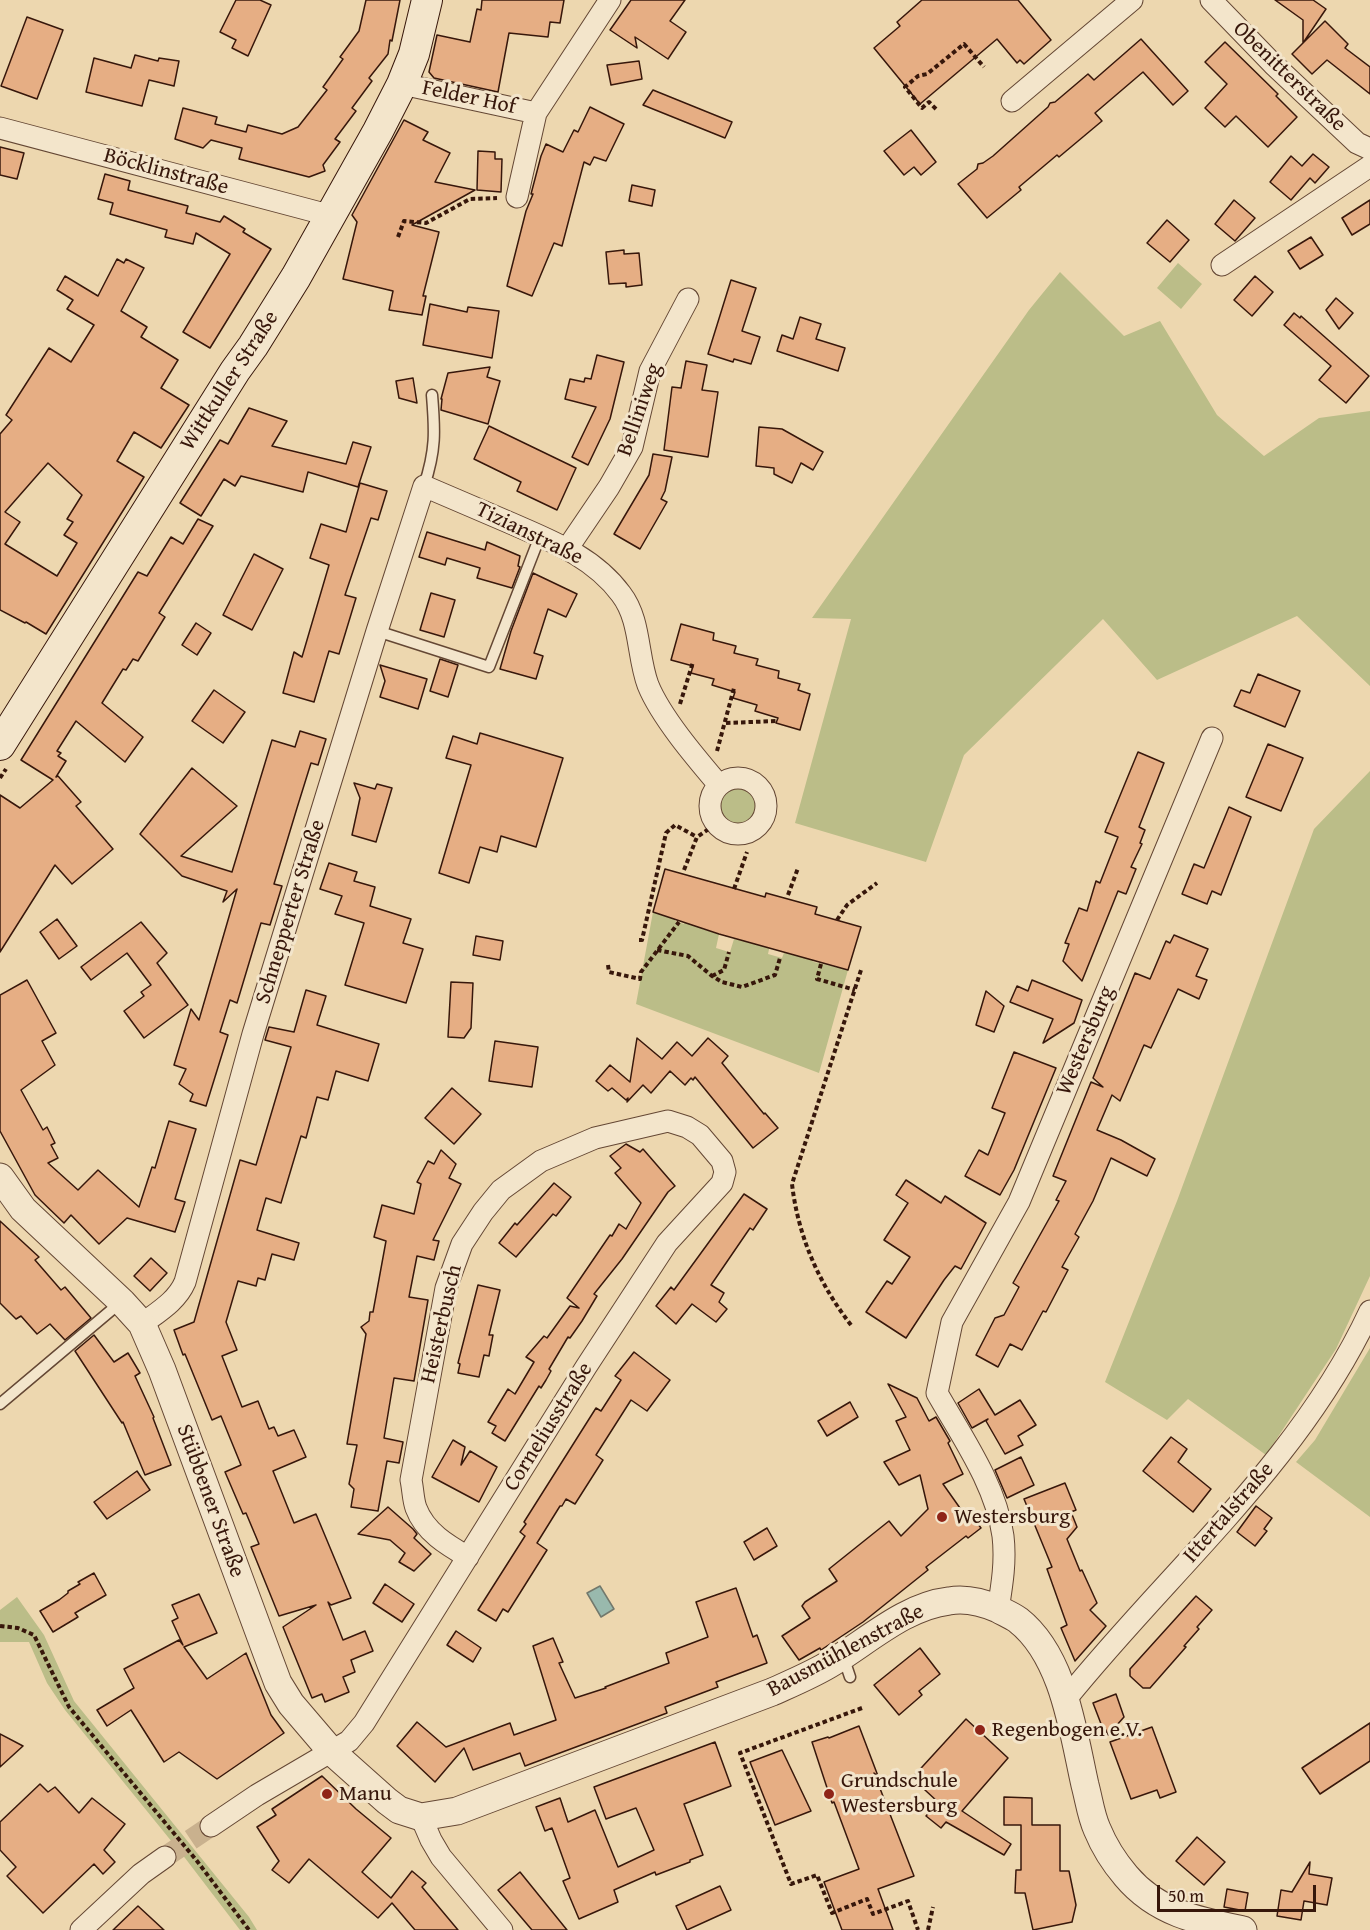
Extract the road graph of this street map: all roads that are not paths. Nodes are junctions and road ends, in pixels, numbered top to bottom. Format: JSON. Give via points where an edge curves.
{"nodes":[{"id":1,"x":427,"y":0,"type":"edge"},
{"id":2,"x":610,"y":0,"type":"edge"},
{"id":3,"x":1132,"y":0,"type":"edge"},
{"id":4,"x":1211,"y":0,"type":"edge"},
{"id":5,"x":402,"y":84,"type":"junction"},
{"id":6,"x":1012,"y":101,"type":"dead end"},
{"id":7,"x":536,"y":113,"type":"junction"},
{"id":8,"x":0,"y":128,"type":"edge"},
{"id":9,"x":1370,"y":149,"type":"edge"},
{"id":10,"x":1370,"y":166,"type":"edge"},
{"id":11,"x":517,"y":197,"type":"road end"},
{"id":12,"x":332,"y":216,"type":"junction"},
{"id":13,"x":1222,"y":266,"type":"dead end"},
{"id":14,"x":688,"y":299,"type":"dead end"},
{"id":15,"x":432,"y":394,"type":"dead end"},
{"id":16,"x":424,"y":486,"type":"junction"},
{"id":17,"x":540,"y":536,"type":"junction"},
{"id":18,"x":567,"y":549,"type":"junction"},
{"id":19,"x":377,"y":630,"type":"junction"},
{"id":20,"x":1212,"y":738,"type":"dead end"},
{"id":21,"x":0,"y":745,"type":"edge"},
{"id":22,"x":719,"y":785,"type":"junction"},
{"id":23,"x":668,"y":1121,"type":"joint"},
{"id":24,"x":0,"y":1177,"type":"edge"},
{"id":25,"x":122,"y":1302,"type":"junction"},
{"id":26,"x":1370,"y":1311,"type":"edge"},
{"id":27,"x":142,"y":1324,"type":"junction"},
{"id":28,"x":0,"y":1404,"type":"edge"},
{"id":29,"x":468,"y":1557,"type":"junction"},
{"id":30,"x":998,"y":1610,"type":"junction"},
{"id":31,"x":1066,"y":1699,"type":"junction"},
{"id":32,"x":332,"y":1752,"type":"junction"},
{"id":33,"x":421,"y":1817,"type":"junction"},
{"id":34,"x":211,"y":1826,"type":"tunnel mouth"},
{"id":35,"x":165,"y":1857,"type":"tunnel mouth"},
{"id":36,"x":81,"y":1930,"type":"edge"},
{"id":37,"x":502,"y":1930,"type":"edge"},
{"id":38,"x":1243,"y":1930,"type":"edge"}],
"edges":[{"from":1,"to":5,"type":"main road","name":"Wittkuller Straße"},
{"from":2,"to":7,"type":"street","name":"Felder Hof"},
{"from":3,"to":6,"type":"street"},
{"from":4,"to":9,"type":"street","name":"Obenitterstraße","via":[[1348,135]]},
{"from":5,"to":7,"type":"street","name":"Felder Hof"},
{"from":5,"to":12,"type":"main road","name":"Wittkuller Straße"},
{"from":7,"to":11,"type":"street","name":"Felder Hof"},
{"from":8,"to":12,"type":"street","name":"Böcklinstraße"},
{"from":10,"to":13,"type":"street"},
{"from":12,"to":21,"type":"main road","name":"Wittkuller Straße"},
{"from":14,"to":18,"type":"street","name":"Belliniweg","via":[[650,371],[632,447]]},
{"from":15,"to":16,"type":"lane","via":[[434,454]]},
{"from":16,"to":17,"type":"street","name":"Tizianstraße"},
{"from":16,"to":19,"type":"street","name":"Schnepperter Straße"},
{"from":17,"to":18,"type":"street","name":"Tizianstraße"},
{"from":17,"to":19,"type":"lane","via":[[489,667]]},
{"from":18,"to":22,"type":"street","name":"Tizianstraße","via":[[597,567],[622,595],[631,613],[648,685],[669,722]]},
{"from":19,"to":27,"type":"street","name":"Schnepperter Straße","via":[[248,1053],[185,1282],[173,1300]]},
{"from":20,"to":30,"type":"street","name":"Westersburg","via":[[1019,1202],[952,1322],[938,1393],[987,1485],[998,1515],[1004,1568]]},
{"from":22,"to":22,"type":"street","via":[[727,780],[746,779],[762,790],[766,809],[757,826],[749,832],[731,833],[716,824],[710,800]]},
{"from":23,"to":29,"type":"street","name":"Corneliusstraße","via":[[687,1126],[700,1135],[722,1161],[722,1183],[667,1243]]},
{"from":23,"to":29,"type":"street","name":"Heisterbusch","via":[[595,1138],[541,1161],[501,1190],[462,1244],[446,1288],[411,1480],[416,1508],[430,1531]]},
{"from":24,"to":25,"type":"street","name":"Stübbener Straße","via":[[23,1209]]},
{"from":25,"to":27,"type":"street","name":"Stübbener Straße"},
{"from":25,"to":28,"type":"lane"},
{"from":26,"to":31,"type":"street","name":"Ittertalstraße","via":[[1316,1406],[1269,1469]]},
{"from":27,"to":32,"type":"street","name":"Stübbener Straße","via":[[279,1683],[291,1704]]},
{"from":29,"to":32,"type":"street","name":"Corneliusstraße","via":[[364,1724]]},
{"from":30,"to":31,"type":"street","name":"Bausmühlenstraße","via":[[1018,1620],[1036,1639]]},
{"from":30,"to":33,"type":"street","name":"Bausmühlenstraße","via":[[971,1600],[928,1606],[905,1616],[847,1667],[821,1669],[772,1692],[457,1811]]},
{"from":31,"to":38,"type":"street","name":"Bausmühlenstraße","via":[[1096,1828],[1111,1856],[1145,1894],[1168,1909],[1191,1919]]},
{"from":32,"to":33,"type":"street","name":"Stübbener Straße","via":[[399,1810]]},
{"from":32,"to":34,"type":"street","name":"Corneliusstraße"},
{"from":33,"to":37,"type":"street","via":[[441,1857]]},
{"from":35,"to":36,"type":"street"}]}
